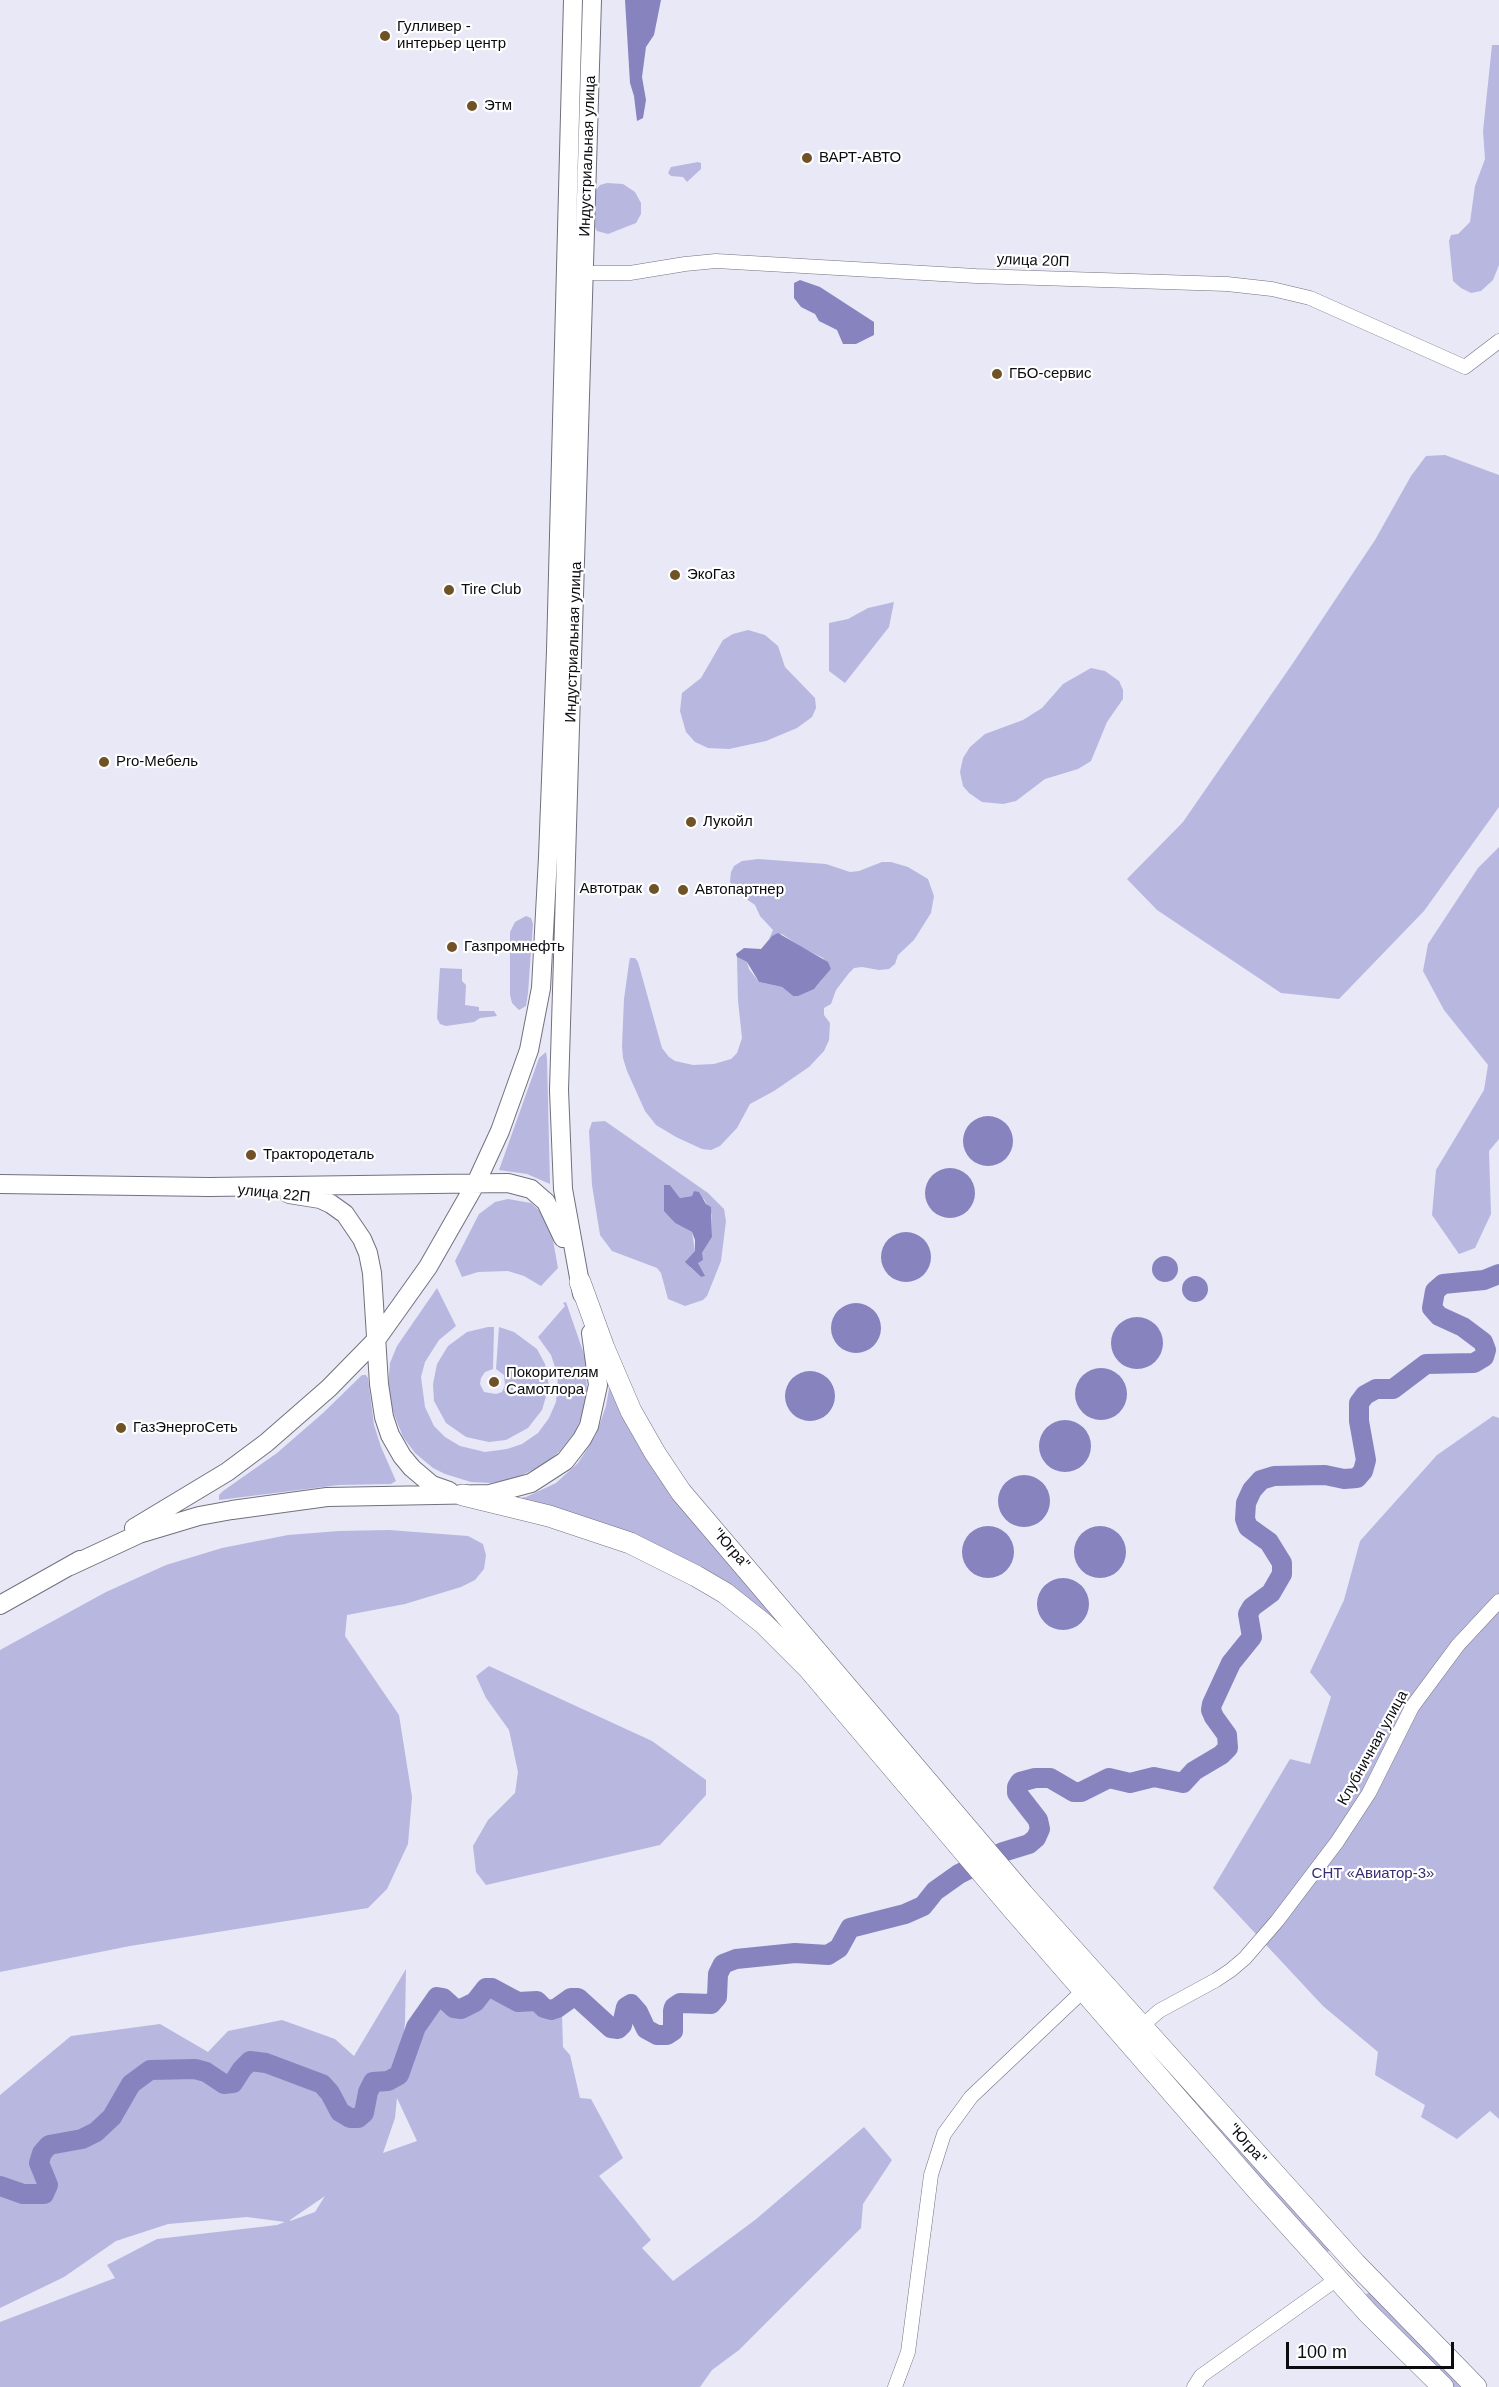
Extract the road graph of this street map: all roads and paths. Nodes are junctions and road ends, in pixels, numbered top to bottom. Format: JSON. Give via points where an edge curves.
{"nodes":[{"id":1,"x":573,"y":0,"type":"edge"},
{"id":2,"x":592,"y":0,"type":"edge"},
{"id":3,"x":585,"y":273,"type":"junction"},
{"id":4,"x":1499,"y":341,"type":"edge"},
{"id":5,"x":476,"y":1183,"type":"junction"},
{"id":6,"x":0,"y":1184,"type":"edge"},
{"id":7,"x":209,"y":1187,"type":"junction"},
{"id":8,"x":579,"y":1282,"type":"junction"},
{"id":9,"x":376,"y":1340,"type":"junction"},
{"id":10,"x":462,"y":1495,"type":"junction"},
{"id":11,"x":70,"y":1566,"type":"junction"},
{"id":12,"x":1499,"y":1600,"type":"edge"},
{"id":13,"x":0,"y":1605,"type":"edge"},
{"id":14,"x":958,"y":1832,"type":"junction"},
{"id":15,"x":1016,"y":1900,"type":"junction"},
{"id":16,"x":1084,"y":1990,"type":"junction"},
{"id":17,"x":1142,"y":2025,"type":"junction"},
{"id":18,"x":1355,"y":2263,"type":"junction"},
{"id":19,"x":1337,"y":2279,"type":"junction"},
{"id":20,"x":896,"y":2387,"type":"edge"},
{"id":21,"x":1194,"y":2387,"type":"edge"},
{"id":22,"x":1443,"y":2387,"type":"edge"},
{"id":23,"x":1476,"y":2387,"type":"edge"}],
"edges":[{"from":1,"to":5,"type":"main road","name":"Индустриальная улица","via":[[556,651],[542,972],[523,1071]]},
{"from":2,"to":3,"type":"main road","name":"Индустриальная улица"},
{"from":3,"to":4,"type":"street","name":"улица 20П","via":[[630,273],[726,261],[976,276],[1247,286],[1317,300],[1465,367]]},
{"from":3,"to":8,"type":"main road","name":"Индустриальная улица","via":[[559,1090],[562,1182]]},
{"from":5,"to":7,"type":"main road","name":"улица 22П"},
{"from":5,"to":8,"type":"main road","name":"улица 22П","via":[[521,1185],[546,1202]]},
{"from":5,"to":9,"type":"main road","name":"Индустриальная улица","via":[[428,1267]]},
{"from":6,"to":7,"type":"main road","name":"улица 22П"},
{"from":7,"to":9,"type":"main road","name":"улица 22П","via":[[312,1197],[331,1203],[345,1214],[362,1239],[371,1264]]},
{"from":8,"to":10,"type":"main road","via":[[598,1373],[597,1397],[589,1426],[574,1450],[554,1470],[531,1484],[504,1492]]},
{"from":8,"to":14,"type":"highway","name":"\"Югра\"","via":[[631,1411],[670,1477]]},
{"from":9,"to":10,"type":"main road","name":"улица 22П","via":[[381,1401],[395,1446],[425,1480]]},
{"from":9,"to":11,"type":"main road","name":"Индустриальная улица","via":[[266,1443],[217,1478]]},
{"from":10,"to":11,"type":"main road","via":[[327,1497],[232,1510],[139,1534]]},
{"from":10,"to":14,"type":"highway","via":[[549,1516],[630,1543],[724,1593],[764,1624],[808,1668]]},
{"from":11,"to":13,"type":"main road"},
{"from":12,"to":17,"type":"street","name":"Клубничная улица","via":[[1458,1645],[1412,1707],[1379,1776],[1350,1822],[1265,1935],[1245,1958],[1216,1980],[1159,2011]]},
{"from":14,"to":15,"type":"highway"},
{"from":15,"to":16,"type":"highway","name":"\"Югра\""},
{"from":15,"to":17,"type":"highway","name":"\"Югра\""},
{"from":16,"to":19,"type":"highway","name":"\"Югра\""},
{"from":16,"to":20,"type":"street","via":[[971,2097],[944,2134],[931,2175],[908,2352]]},
{"from":17,"to":18,"type":"highway","name":"\"Югра\""},
{"from":18,"to":19,"type":"highway"},
{"from":18,"to":23,"type":"highway","name":"\"Югра\""},
{"from":19,"to":21,"type":"street","via":[[1201,2376]]},
{"from":19,"to":22,"type":"highway","name":"\"Югра\""}]}
